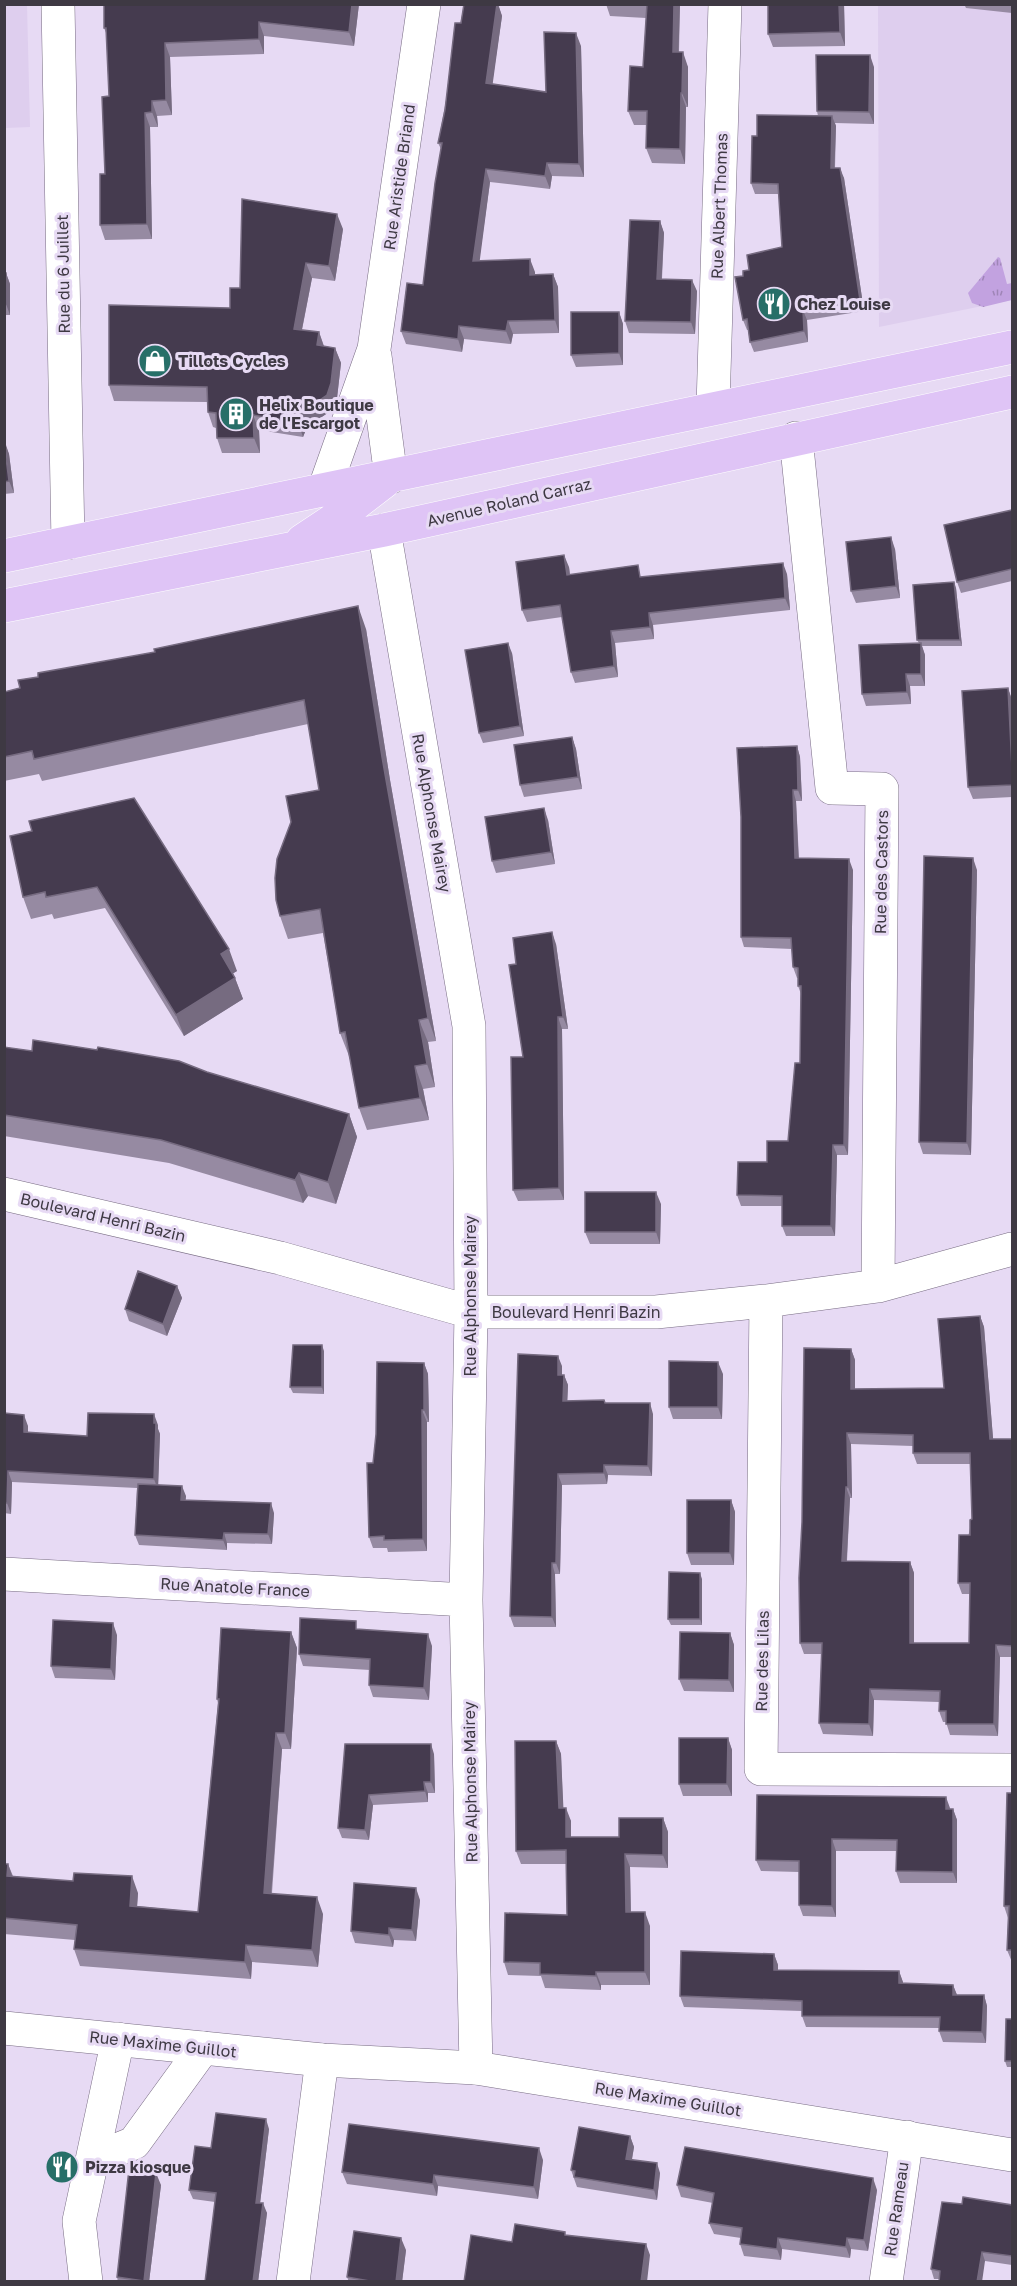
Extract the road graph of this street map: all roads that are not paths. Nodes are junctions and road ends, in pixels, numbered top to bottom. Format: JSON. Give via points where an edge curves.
{"nodes":[{"id":1,"x":58,"y":4,"type":"edge"},
{"id":2,"x":424,"y":4,"type":"edge"},
{"id":3,"x":725,"y":4,"type":"edge"},
{"id":4,"x":1012,"y":347,"type":"edge"},
{"id":5,"x":374,"y":349,"type":"junction"},
{"id":6,"x":1012,"y":392,"type":"edge"},
{"id":7,"x":713,"y":407,"type":"junction"},
{"id":8,"x":796,"y":438,"type":"junction"},
{"id":9,"x":390,"y":477,"type":"junction"},
{"id":10,"x":324,"y":490,"type":"junction"},
{"id":11,"x":384,"y":530,"type":"junction"},
{"id":12,"x":68,"y":543,"type":"junction"},
{"id":13,"x":291,"y":548,"type":"junction"},
{"id":14,"x":4,"y":556,"type":"edge"},
{"id":15,"x":4,"y":606,"type":"edge"},
{"id":16,"x":4,"y":1194,"type":"edge"},
{"id":17,"x":1012,"y":1249,"type":"edge"},
{"id":18,"x":878,"y":1286,"type":"junction"},
{"id":19,"x":765,"y":1301,"type":"junction"},
{"id":20,"x":471,"y":1312,"type":"junction"},
{"id":21,"x":4,"y":1574,"type":"edge"},
{"id":22,"x":466,"y":1600,"type":"junction"},
{"id":23,"x":1012,"y":1770,"type":"edge"},
{"id":24,"x":4,"y":2028,"type":"edge"},
{"id":25,"x":118,"y":2039,"type":"junction"},
{"id":26,"x":203,"y":2048,"type":"junction"},
{"id":27,"x":322,"y":2060,"type":"junction"},
{"id":28,"x":476,"y":2068,"type":"junction"},
{"id":29,"x":907,"y":2137,"type":"junction"},
{"id":30,"x":1012,"y":2155,"type":"edge"},
{"id":31,"x":92,"y":2160,"type":"junction"},
{"id":32,"x":86,"y":2282,"type":"edge"},
{"id":33,"x":293,"y":2282,"type":"edge"},
{"id":34,"x":886,"y":2282,"type":"edge"}],
"edges":[{"from":1,"to":12,"type":"street","name":"Rue du 6 Juillet"},
{"from":2,"to":5,"type":"street","name":"Rue Aristide Briand"},
{"from":3,"to":7,"type":"street","name":"Rue Albert Thomas"},
{"from":4,"to":7,"type":"main road"},
{"from":5,"to":9,"type":"street","name":"Rue Aristide Briand"},
{"from":5,"to":10,"type":"street","name":"Rue Aristide Briand"},
{"from":6,"to":8,"type":"main road","name":"Avenue Roland Carraz"},
{"from":7,"to":9,"type":"main road"},
{"from":8,"to":11,"type":"main road","name":"Avenue Roland Carraz"},
{"from":8,"to":18,"type":"street","name":"Rue des Castors","via":[[832,788],[882,789]]},
{"from":9,"to":10,"type":"main road"},
{"from":9,"to":13,"type":"main road"},
{"from":10,"to":12,"type":"main road"},
{"from":11,"to":13,"type":"main road","name":"Avenue Roland Carraz"},
{"from":11,"to":20,"type":"street","name":"Rue Alphonse Mairey","via":[[469,1026]]},
{"from":12,"to":14,"type":"main road"},
{"from":13,"to":15,"type":"main road","name":"Avenue Roland Carraz"},
{"from":16,"to":20,"type":"street","name":"Boulevard Henri Bazin","via":[[280,1258]]},
{"from":17,"to":18,"type":"street","name":"Boulevard Henri Bazin"},
{"from":18,"to":19,"type":"street","name":"Boulevard Henri Bazin"},
{"from":19,"to":20,"type":"street","name":"Boulevard Henri Bazin","via":[[656,1312]]},
{"from":19,"to":23,"type":"street","name":"Rue des Lilas","via":[[761,1769]]},
{"from":20,"to":22,"type":"street","name":"Rue Alphonse Mairey"},
{"from":21,"to":22,"type":"street","name":"Rue Anatole France"},
{"from":22,"to":28,"type":"street","name":"Rue Alphonse Mairey"},
{"from":24,"to":25,"type":"street","name":"Rue Maxime Guillot"},
{"from":25,"to":26,"type":"street","name":"Rue Maxime Guillot"},
{"from":25,"to":31,"type":"street"},
{"from":26,"to":27,"type":"street","name":"Rue Maxime Guillot"},
{"from":26,"to":31,"type":"street","via":[[134,2143]]},
{"from":27,"to":28,"type":"street","name":"Rue Maxime Guillot"},
{"from":27,"to":33,"type":"street"},
{"from":28,"to":29,"type":"street","name":"Rue Maxime Guillot"},
{"from":29,"to":30,"type":"street","name":"Rue Maxime Guillot"},
{"from":29,"to":34,"type":"street","name":"Rue Rameau"},
{"from":31,"to":32,"type":"street","via":[[79,2221]]}]}
